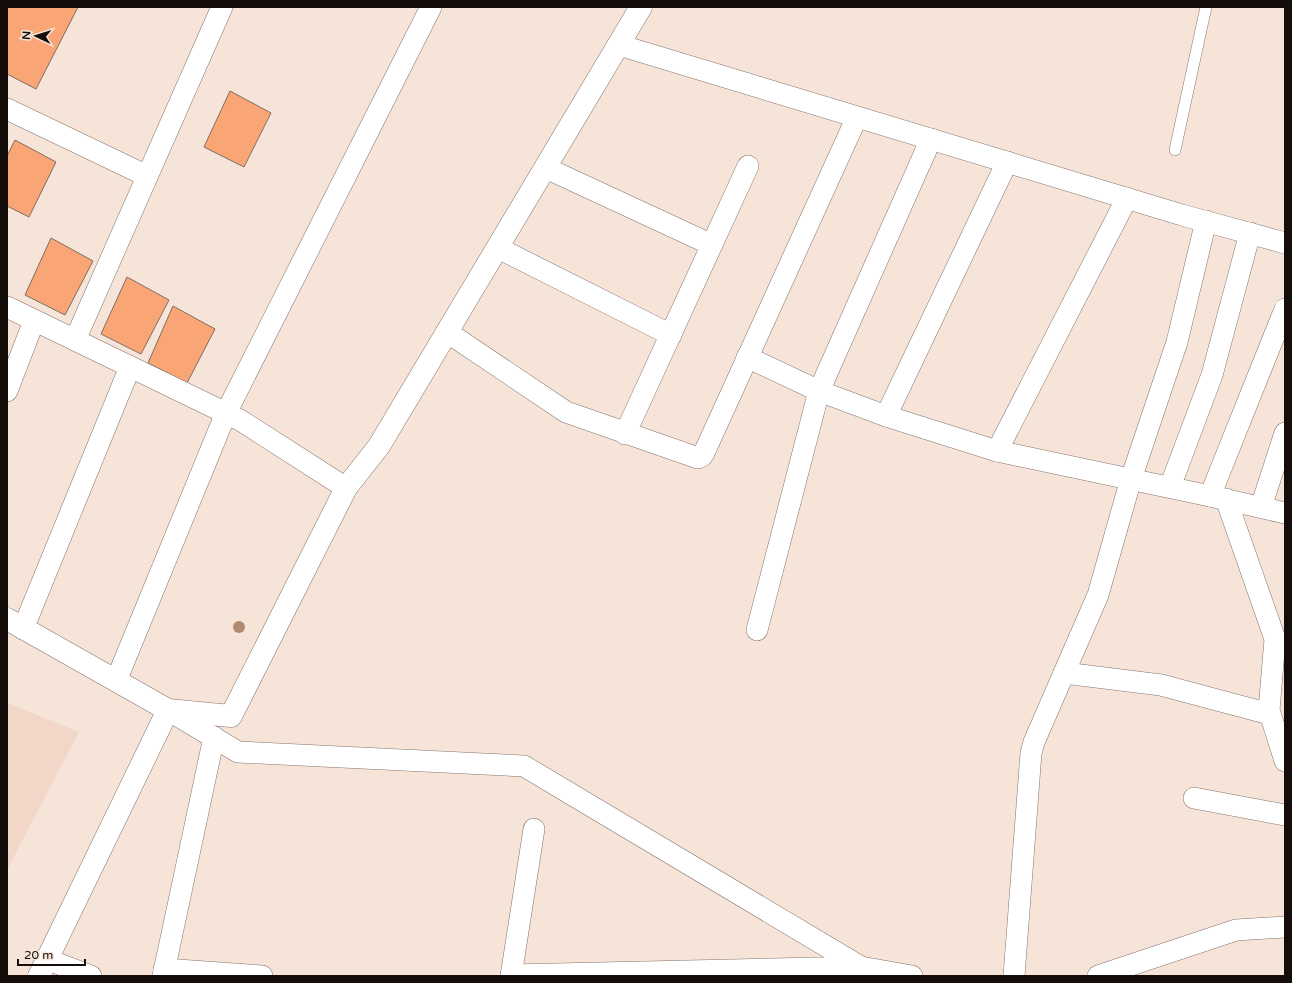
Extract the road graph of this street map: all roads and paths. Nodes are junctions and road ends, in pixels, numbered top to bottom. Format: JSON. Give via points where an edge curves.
{"nodes":[{"id":1,"x":222,"y":7,"type":"edge"},
{"id":2,"x":431,"y":7,"type":"edge"},
{"id":3,"x":641,"y":7,"type":"edge"},
{"id":4,"x":1206,"y":7,"type":"edge"},
{"id":5,"x":619,"y":45,"type":"junction"},
{"id":6,"x":7,"y":109,"type":"edge"},
{"id":7,"x":858,"y":117,"type":"junction"},
{"id":8,"x":931,"y":139,"type":"junction"},
{"id":9,"x":1175,"y":150,"type":"dead end"},
{"id":10,"x":1007,"y":162,"type":"junction"},
{"id":11,"x":748,"y":166,"type":"dead end"},
{"id":12,"x":546,"y":168,"type":"junction"},
{"id":13,"x":147,"y":176,"type":"junction"},
{"id":14,"x":1127,"y":198,"type":"junction"},
{"id":15,"x":1206,"y":221,"type":"junction"},
{"id":16,"x":1250,"y":234,"type":"junction"},
{"id":17,"x":1285,"y":243,"type":"edge"},
{"id":18,"x":712,"y":245,"type":"junction"},
{"id":19,"x":498,"y":248,"type":"junction"},
{"id":20,"x":7,"y":307,"type":"edge"},
{"id":21,"x":1285,"y":309,"type":"edge"},
{"id":22,"x":34,"y":321,"type":"junction"},
{"id":23,"x":447,"y":332,"type":"junction"},
{"id":24,"x":671,"y":335,"type":"junction"},
{"id":25,"x":75,"y":340,"type":"junction"},
{"id":26,"x":747,"y":357,"type":"junction"},
{"id":27,"x":130,"y":367,"type":"junction"},
{"id":28,"x":7,"y":391,"type":"edge"},
{"id":29,"x":819,"y":391,"type":"junction"},
{"id":30,"x":226,"y":414,"type":"junction"},
{"id":31,"x":886,"y":416,"type":"junction"},
{"id":32,"x":1285,"y":433,"type":"edge"},
{"id":33,"x":625,"y":434,"type":"junction"},
{"id":34,"x":997,"y":451,"type":"junction"},
{"id":35,"x":1131,"y":479,"type":"junction"},
{"id":36,"x":1170,"y":487,"type":"junction"},
{"id":37,"x":346,"y":488,"type":"junction"},
{"id":38,"x":1218,"y":498,"type":"junction"},
{"id":39,"x":1261,"y":507,"type":"junction"},
{"id":40,"x":1285,"y":513,"type":"edge"},
{"id":41,"x":15,"y":624,"type":"edge"},
{"id":42,"x":757,"y":630,"type":"dead end"},
{"id":43,"x":1064,"y":673,"type":"junction"},
{"id":44,"x":116,"y":681,"type":"junction"},
{"id":45,"x":168,"y":710,"type":"junction"},
{"id":46,"x":1270,"y":714,"type":"junction"},
{"id":47,"x":214,"y":737,"type":"junction"},
{"id":48,"x":1285,"y":761,"type":"edge"},
{"id":49,"x":1194,"y":798,"type":"dead end"},
{"id":50,"x":1285,"y":816,"type":"edge"},
{"id":51,"x":534,"y":829,"type":"dead end"},
{"id":52,"x":1285,"y":927,"type":"edge"},
{"id":53,"x":860,"y":967,"type":"junction"},
{"id":54,"x":42,"y":968,"type":"edge"},
{"id":55,"x":163,"y":973,"type":"edge"},
{"id":56,"x":79,"y":974,"type":"edge"},
{"id":57,"x":262,"y":976,"type":"edge"},
{"id":58,"x":511,"y":976,"type":"edge"},
{"id":59,"x":912,"y":976,"type":"edge"},
{"id":60,"x":1014,"y":976,"type":"edge"},
{"id":61,"x":1098,"y":976,"type":"edge"}],
"edges":[{"from":1,"to":13,"type":"street"},
{"from":2,"to":30,"type":"street"},
{"from":3,"to":5,"type":"street"},
{"from":4,"to":9,"type":"lane"},
{"from":5,"to":7,"type":"street"},
{"from":5,"to":12,"type":"street"},
{"from":6,"to":13,"type":"street"},
{"from":7,"to":8,"type":"street"},
{"from":7,"to":26,"type":"street"},
{"from":8,"to":10,"type":"street"},
{"from":8,"to":29,"type":"street"},
{"from":10,"to":14,"type":"street"},
{"from":10,"to":31,"type":"street"},
{"from":11,"to":18,"type":"street"},
{"from":12,"to":18,"type":"street"},
{"from":12,"to":19,"type":"street"},
{"from":13,"to":25,"type":"street"},
{"from":14,"to":15,"type":"street"},
{"from":14,"to":34,"type":"street"},
{"from":15,"to":16,"type":"street"},
{"from":15,"to":35,"type":"street","via":[[1178,342]]},
{"from":16,"to":17,"type":"street"},
{"from":16,"to":36,"type":"street","via":[[1212,375]]},
{"from":18,"to":24,"type":"street"},
{"from":19,"to":23,"type":"street"},
{"from":19,"to":24,"type":"street"},
{"from":20,"to":22,"type":"street"},
{"from":21,"to":38,"type":"street"},
{"from":22,"to":25,"type":"street"},
{"from":22,"to":28,"type":"street"},
{"from":23,"to":33,"type":"street","via":[[562,410]]},
{"from":23,"to":37,"type":"street","via":[[379,446]]},
{"from":24,"to":33,"type":"street"},
{"from":25,"to":27,"type":"street"},
{"from":26,"to":29,"type":"street"},
{"from":26,"to":33,"type":"street","via":[[702,456],[698,458]]},
{"from":27,"to":30,"type":"street"},
{"from":27,"to":41,"type":"street"},
{"from":29,"to":31,"type":"street"},
{"from":29,"to":42,"type":"street"},
{"from":30,"to":37,"type":"street","via":[[240,420]]},
{"from":30,"to":44,"type":"street"},
{"from":31,"to":34,"type":"street"},
{"from":32,"to":39,"type":"street"},
{"from":34,"to":35,"type":"street"},
{"from":35,"to":36,"type":"street"},
{"from":35,"to":43,"type":"street","via":[[1098,595]]},
{"from":36,"to":38,"type":"street"},
{"from":37,"to":45,"type":"street","via":[[231,716]]},
{"from":38,"to":39,"type":"street"},
{"from":38,"to":46,"type":"street","via":[[1275,639]]},
{"from":39,"to":40,"type":"street"},
{"from":41,"to":44,"type":"street"},
{"from":43,"to":46,"type":"street","via":[[1160,685]]},
{"from":43,"to":60,"type":"street","via":[[1031,753]]},
{"from":44,"to":45,"type":"street"},
{"from":45,"to":47,"type":"street"},
{"from":45,"to":54,"type":"street"},
{"from":46,"to":48,"type":"street"},
{"from":47,"to":53,"type":"street","via":[[238,752],[524,766]]},
{"from":47,"to":55,"type":"street"},
{"from":49,"to":50,"type":"street"},
{"from":51,"to":58,"type":"street"},
{"from":52,"to":61,"type":"street","via":[[1236,930]]},
{"from":53,"to":58,"type":"street"},
{"from":53,"to":59,"type":"street"},
{"from":54,"to":56,"type":"street"},
{"from":55,"to":57,"type":"street"}]}
